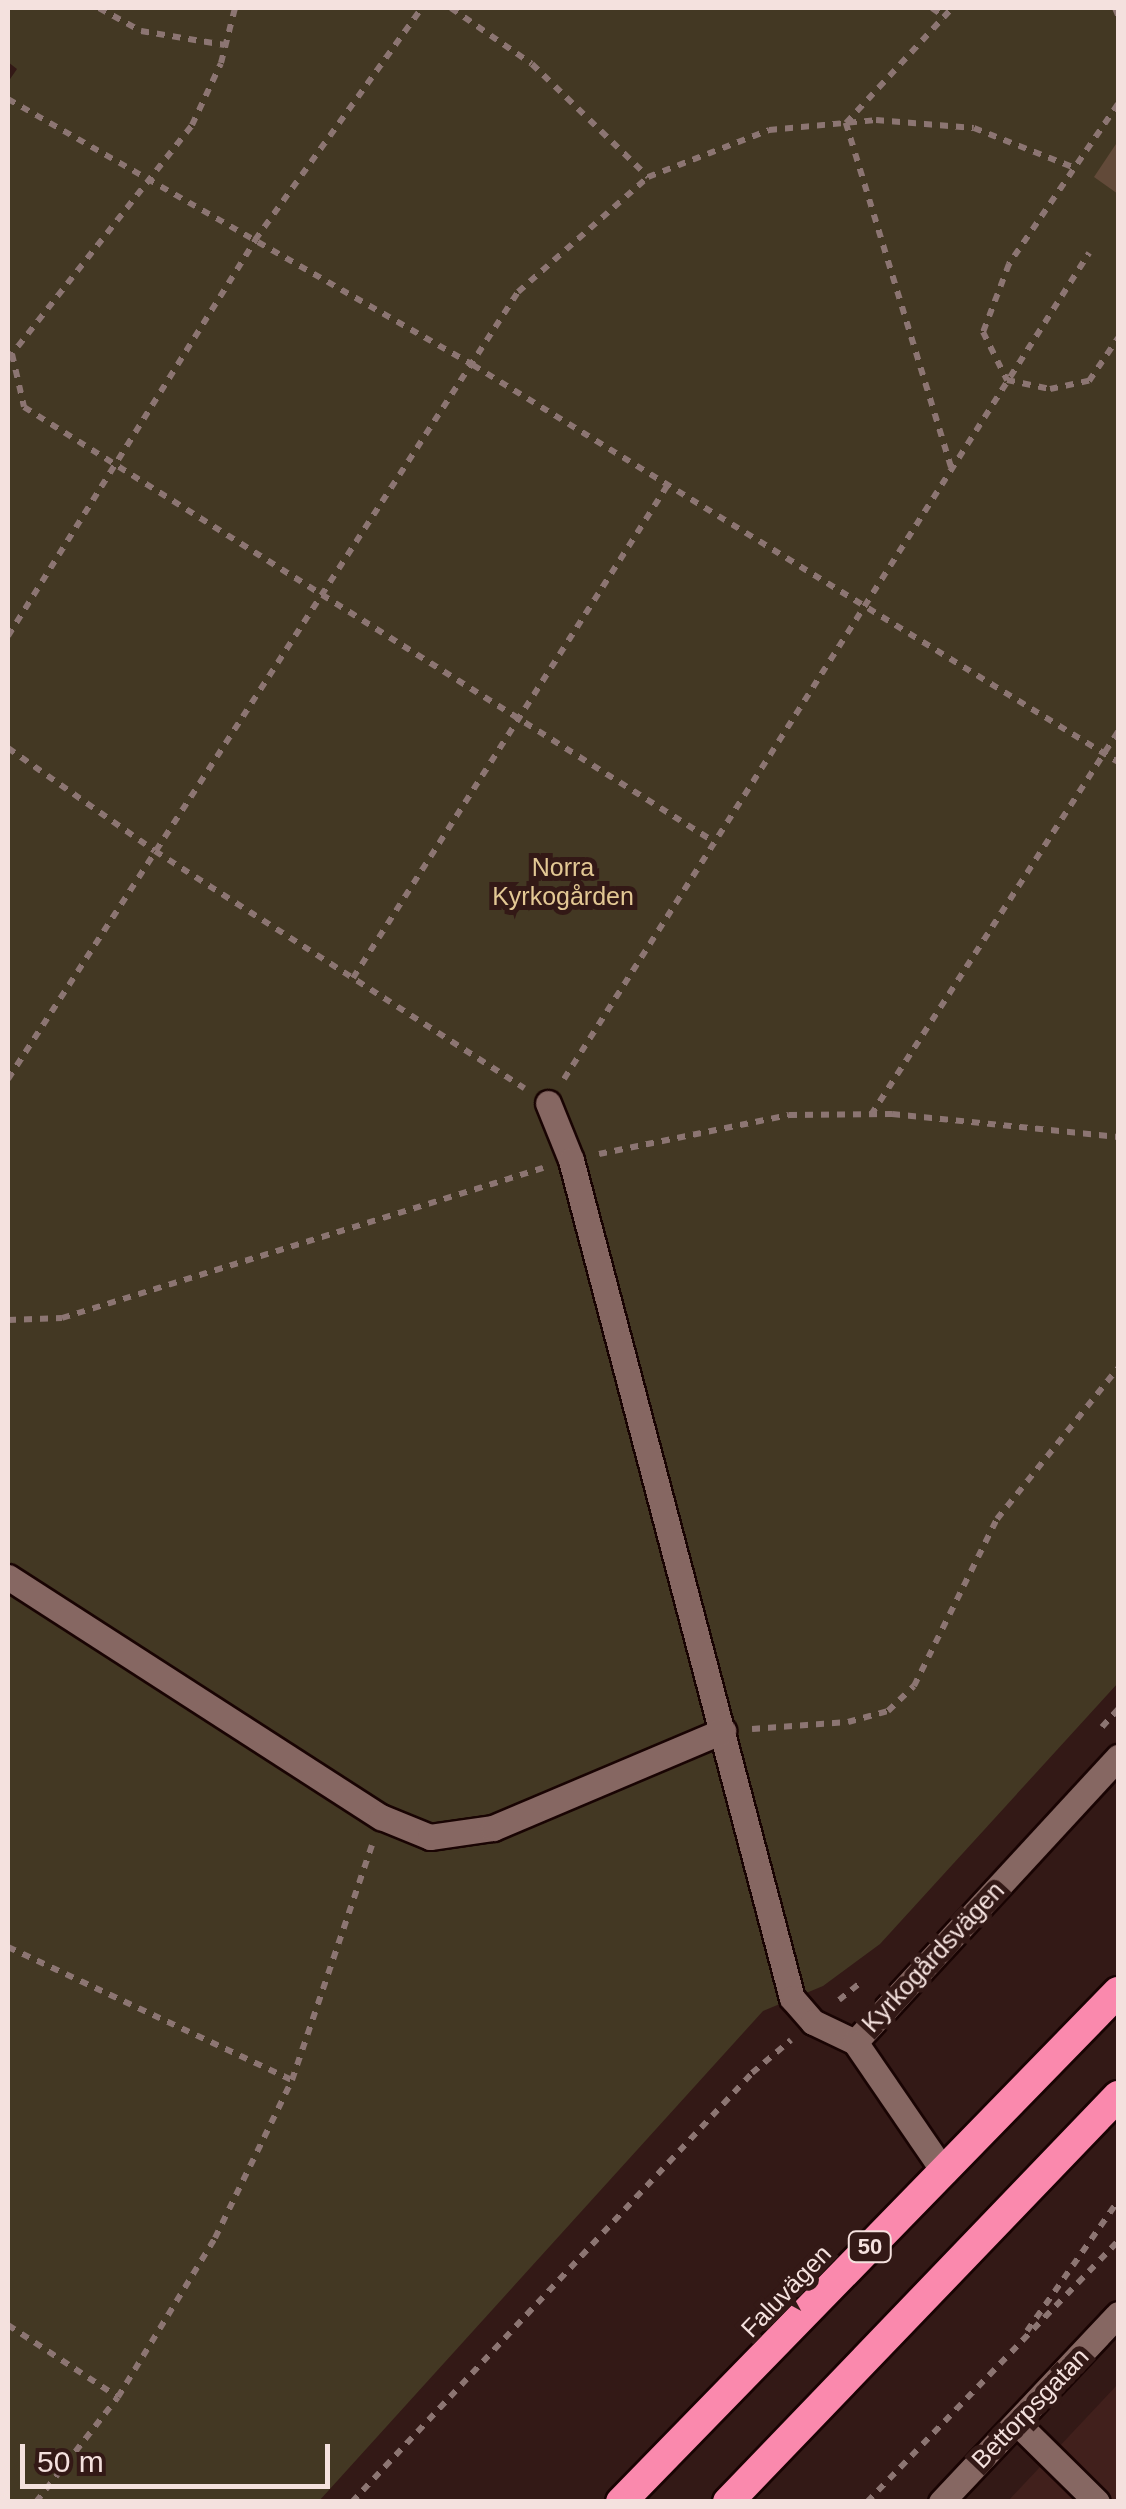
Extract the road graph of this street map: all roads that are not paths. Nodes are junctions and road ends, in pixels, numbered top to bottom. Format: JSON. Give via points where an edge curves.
{"nodes":[{"id":1,"x":548,"y":1103,"type":"road end"},
{"id":2,"x":8,"y":1577,"type":"edge"},
{"id":3,"x":722,"y":1731,"type":"junction"},
{"id":4,"x":1118,"y":1757,"type":"edge"},
{"id":5,"x":1118,"y":1992,"type":"edge"},
{"id":6,"x":855,"y":2042,"type":"junction"},
{"id":7,"x":1118,"y":2096,"type":"edge"},
{"id":8,"x":944,"y":2172,"type":"junction"},
{"id":9,"x":1118,"y":2314,"type":"edge"},
{"id":10,"x":1017,"y":2423,"type":"junction"},
{"id":11,"x":621,"y":2502,"type":"edge"},
{"id":12,"x":728,"y":2502,"type":"edge"},
{"id":13,"x":941,"y":2502,"type":"edge"},
{"id":14,"x":1096,"y":2502,"type":"edge"}],
"edges":[{"from":1,"to":3,"type":"street","via":[[570,1160]]},
{"from":2,"to":3,"type":"street","via":[[381,1817],[430,1837],[494,1828]]},
{"from":3,"to":6,"type":"street","via":[[792,1998],[813,2022]]},
{"from":4,"to":6,"type":"street","name":"Kyrkogårdsvägen"},
{"from":5,"to":8,"type":"highway","name":"Faluvägen","number":"50"},
{"from":6,"to":8,"type":"street","name":"Kyrkogårdsvägen"},
{"from":7,"to":12,"type":"highway"},
{"from":8,"to":11,"type":"highway","name":"Faluvägen","number":"50"},
{"from":9,"to":10,"type":"street","name":"Bettorpsgatan"},
{"from":10,"to":13,"type":"street","name":"Bettorpsgatan"},
{"from":10,"to":14,"type":"street"}]}
